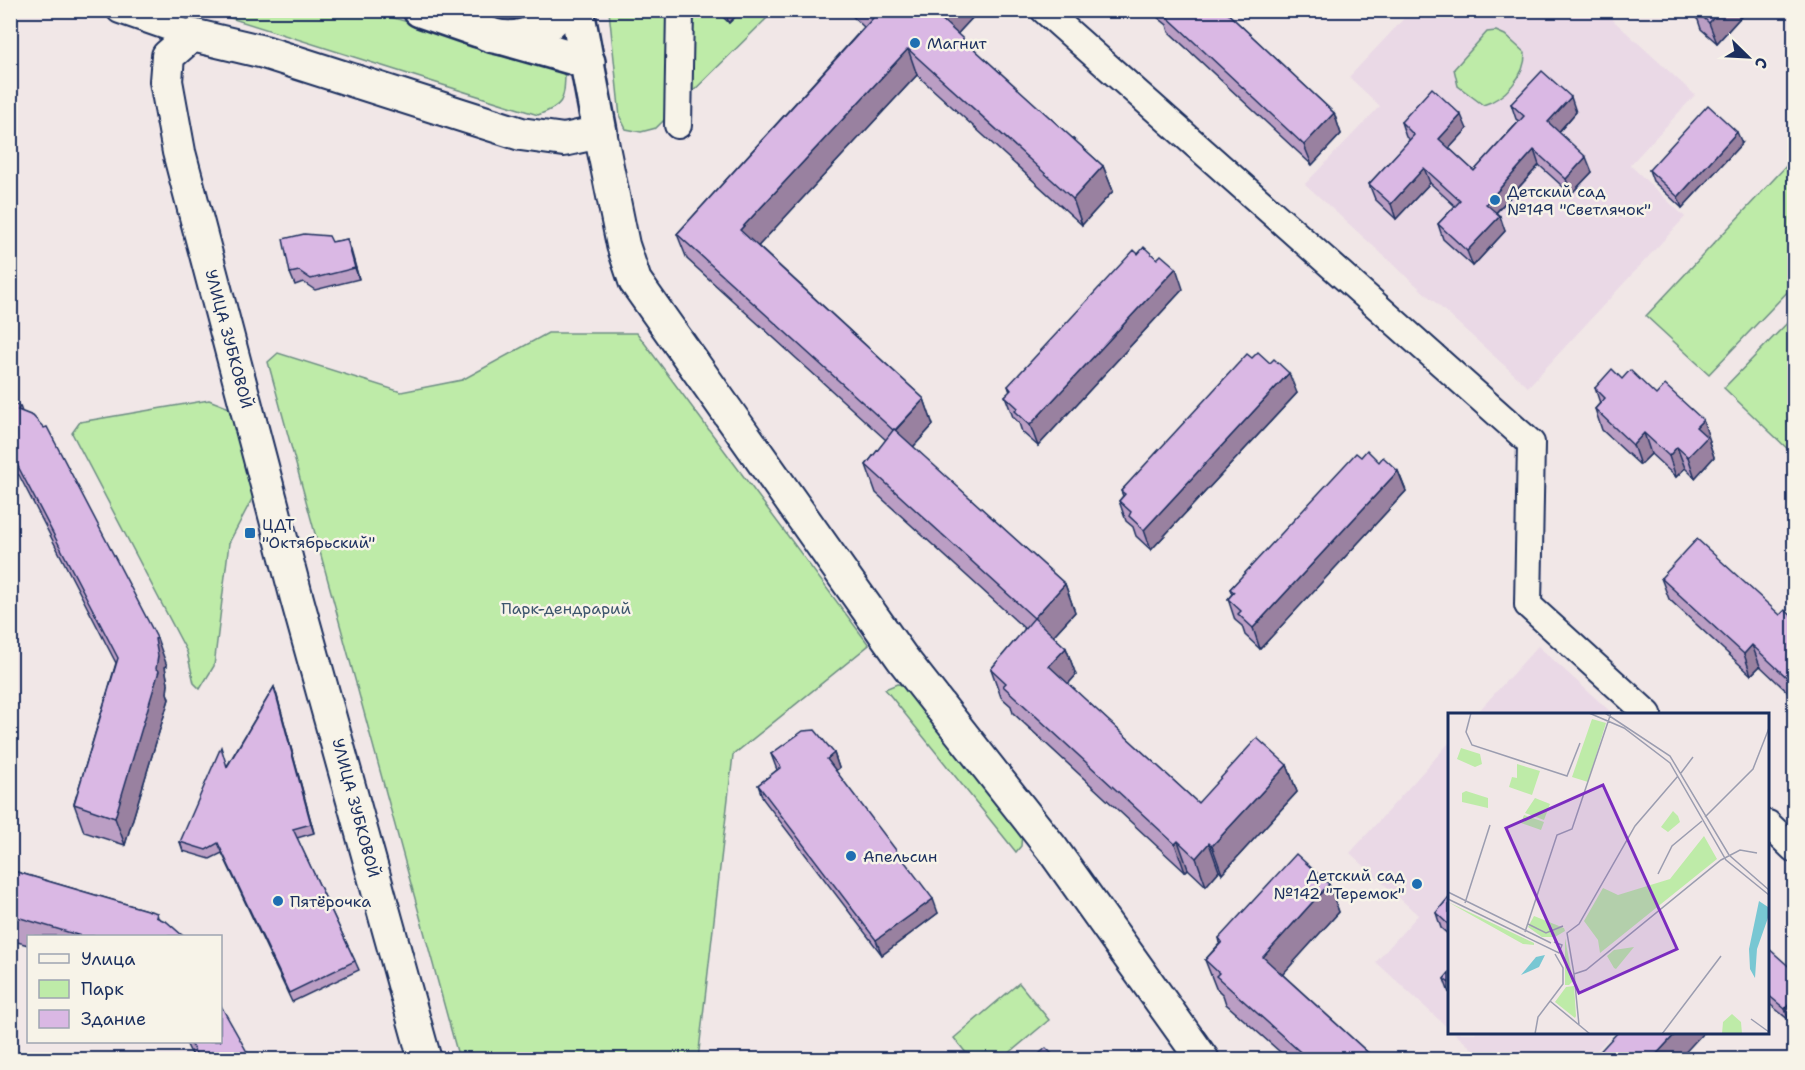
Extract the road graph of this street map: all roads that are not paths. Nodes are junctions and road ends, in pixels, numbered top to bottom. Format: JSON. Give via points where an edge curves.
{"nodes":[{"id":1,"x":120,"y":10,"type":"edge"},
{"id":2,"x":420,"y":10,"type":"edge"},
{"id":3,"x":560,"y":10,"type":"edge"},
{"id":4,"x":577,"y":10,"type":"edge"},
{"id":5,"x":680,"y":10,"type":"edge"},
{"id":6,"x":1044,"y":10,"type":"edge"},
{"id":7,"x":481,"y":26,"type":"edge"},
{"id":8,"x":192,"y":35,"type":"junction"},
{"id":9,"x":588,"y":62,"type":"junction"},
{"id":10,"x":678,"y":125,"type":"dead end"},
{"id":11,"x":600,"y":132,"type":"junction"},
{"id":12,"x":1647,"y":713,"type":"edge"},
{"id":13,"x":1769,"y":826,"type":"edge"},
{"id":14,"x":1794,"y":849,"type":"edge"},
{"id":15,"x":425,"y":1059,"type":"edge"},
{"id":16,"x":1203,"y":1059,"type":"edge"}],
"edges":[{"from":1,"to":8,"type":"street"},
{"from":2,"to":7,"type":"main road"},
{"from":3,"to":7,"type":"main road","via":[[534,34]]},
{"from":4,"to":9,"type":"main road"},
{"from":5,"to":10,"type":"street"},
{"from":6,"to":12,"type":"street","via":[[1531,443],[1528,605]]},
{"from":7,"to":9,"type":"main road"},
{"from":8,"to":11,"type":"street","via":[[264,52],[521,134],[564,140]]},
{"from":8,"to":15,"type":"street","name":"УЛИЦА ЗУБКОВОЙ","via":[[168,56],[166,81],[178,152]]},
{"from":9,"to":11,"type":"main road"},
{"from":11,"to":16,"type":"street","via":[[623,245],[635,280],[902,658],[1053,850]]},
{"from":13,"to":14,"type":"street"}]}
